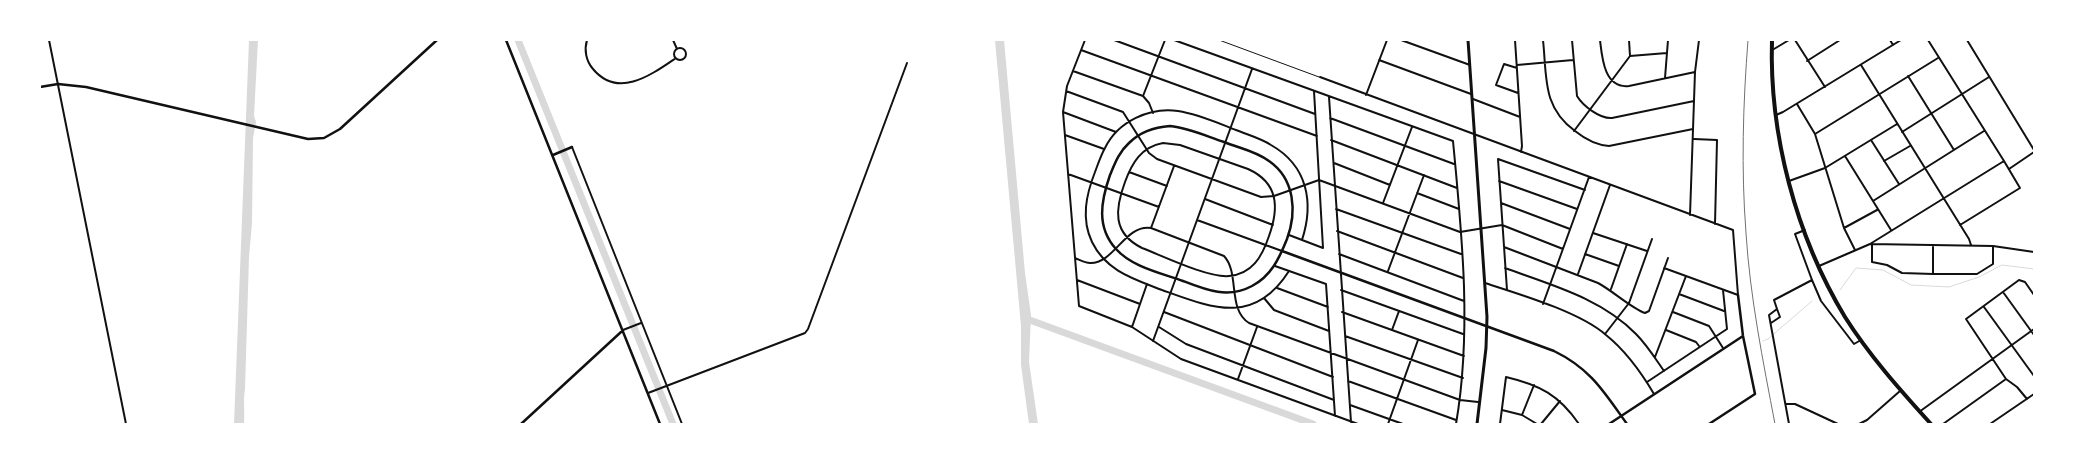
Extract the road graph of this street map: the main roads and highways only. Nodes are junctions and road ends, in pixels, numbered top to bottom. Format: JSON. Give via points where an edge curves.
{"nodes":[{"id":1,"x":1468,"y":40,"type":"edge"},
{"id":2,"x":1772,"y":40,"type":"edge"},
{"id":3,"x":1477,"y":424,"type":"edge"},
{"id":4,"x":1930,"y":424,"type":"edge"}],
"edges":[{"from":1,"to":3,"type":"main road","via":[[1486,283],[1487,326]]},
{"from":2,"to":4,"type":"highway","via":[[1776,115],[1789,181],[1819,266],[1861,340]]}]}
